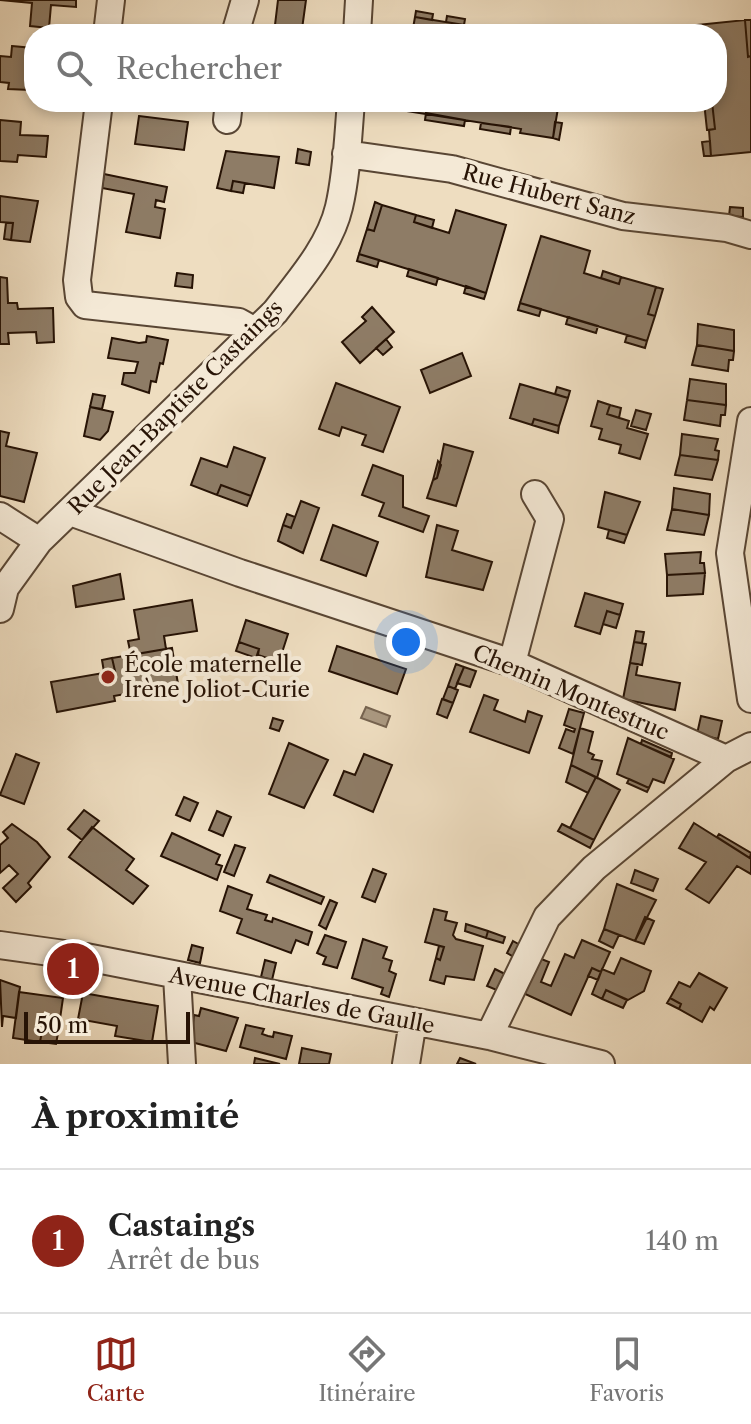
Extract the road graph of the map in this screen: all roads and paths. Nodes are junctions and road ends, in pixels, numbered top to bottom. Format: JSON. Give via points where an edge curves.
{"nodes":[{"id":1,"x":111,"y":0,"type":"edge"},
{"id":2,"x":245,"y":0,"type":"edge"},
{"id":3,"x":359,"y":0,"type":"edge"},
{"id":4,"x":108,"y":24,"type":"edge"},
{"id":5,"x":238,"y":24,"type":"edge"},
{"id":6,"x":358,"y":24,"type":"edge"},
{"id":7,"x":98,"y":112,"type":"edge"},
{"id":8,"x":350,"y":112,"type":"edge"},
{"id":9,"x":346,"y":154,"type":"junction"},
{"id":10,"x":751,"y":235,"type":"edge"},
{"id":11,"x":255,"y":331,"type":"junction"},
{"id":12,"x":751,"y":421,"type":"edge"},
{"id":13,"x":535,"y":494,"type":"dead end"},
{"id":14,"x":70,"y":512,"type":"junction"},
{"id":15,"x":0,"y":516,"type":"edge"},
{"id":16,"x":39,"y":541,"type":"junction"},
{"id":17,"x":0,"y":609,"type":"edge"},
{"id":18,"x":512,"y":663,"type":"junction"},
{"id":19,"x":751,"y":699,"type":"edge"},
{"id":20,"x":751,"y":746,"type":"edge"},
{"id":21,"x":726,"y":759,"type":"junction"},
{"id":22,"x":0,"y":945,"type":"edge"},
{"id":23,"x":177,"y":976,"type":"junction"},
{"id":24,"x":413,"y":1021,"type":"junction"},
{"id":25,"x":489,"y":1036,"type":"junction"},
{"id":26,"x":182,"y":1064,"type":"edge"},
{"id":27,"x":406,"y":1064,"type":"edge"},
{"id":28,"x":601,"y":1064,"type":"edge"}],
"edges":[{"from":1,"to":4,"type":"street"},
{"from":2,"to":5,"type":"street"},
{"from":3,"to":6,"type":"street"},
{"from":7,"to":11,"type":"street","via":[[79,297],[85,305],[239,322]]},
{"from":8,"to":9,"type":"street","name":"Rue Jean-Baptiste Castaings"},
{"from":9,"to":10,"type":"street","name":"Rue Hubert Sanz","via":[[494,178],[623,216]]},
{"from":9,"to":11,"type":"street","name":"Rue Jean-Baptiste Castaings","via":[[339,209],[322,248]]},
{"from":11,"to":14,"type":"street","name":"Rue Jean-Baptiste Castaings"},
{"from":12,"to":19,"type":"street","via":[[730,553]]},
{"from":13,"to":18,"type":"street","via":[[550,519]]},
{"from":14,"to":16,"type":"street","name":"Rue Jean-Baptiste Castaings"},
{"from":14,"to":18,"type":"street","name":"Chemin Montestruc"},
{"from":15,"to":16,"type":"street"},
{"from":16,"to":17,"type":"street","name":"Rue Jean-Baptiste Castaings","via":[[5,588]]},
{"from":18,"to":21,"type":"street","name":"Chemin Montestruc"},
{"from":20,"to":21,"type":"street"},
{"from":21,"to":25,"type":"street","via":[[594,868],[547,917]]},
{"from":22,"to":23,"type":"street","name":"Avenue Charles de Gaulle"},
{"from":23,"to":24,"type":"street","name":"Avenue Charles de Gaulle"},
{"from":23,"to":26,"type":"street"},
{"from":24,"to":25,"type":"street","name":"Avenue Charles de Gaulle"},
{"from":24,"to":27,"type":"street"},
{"from":25,"to":28,"type":"street","name":"Avenue Charles de Gaulle"}]}
